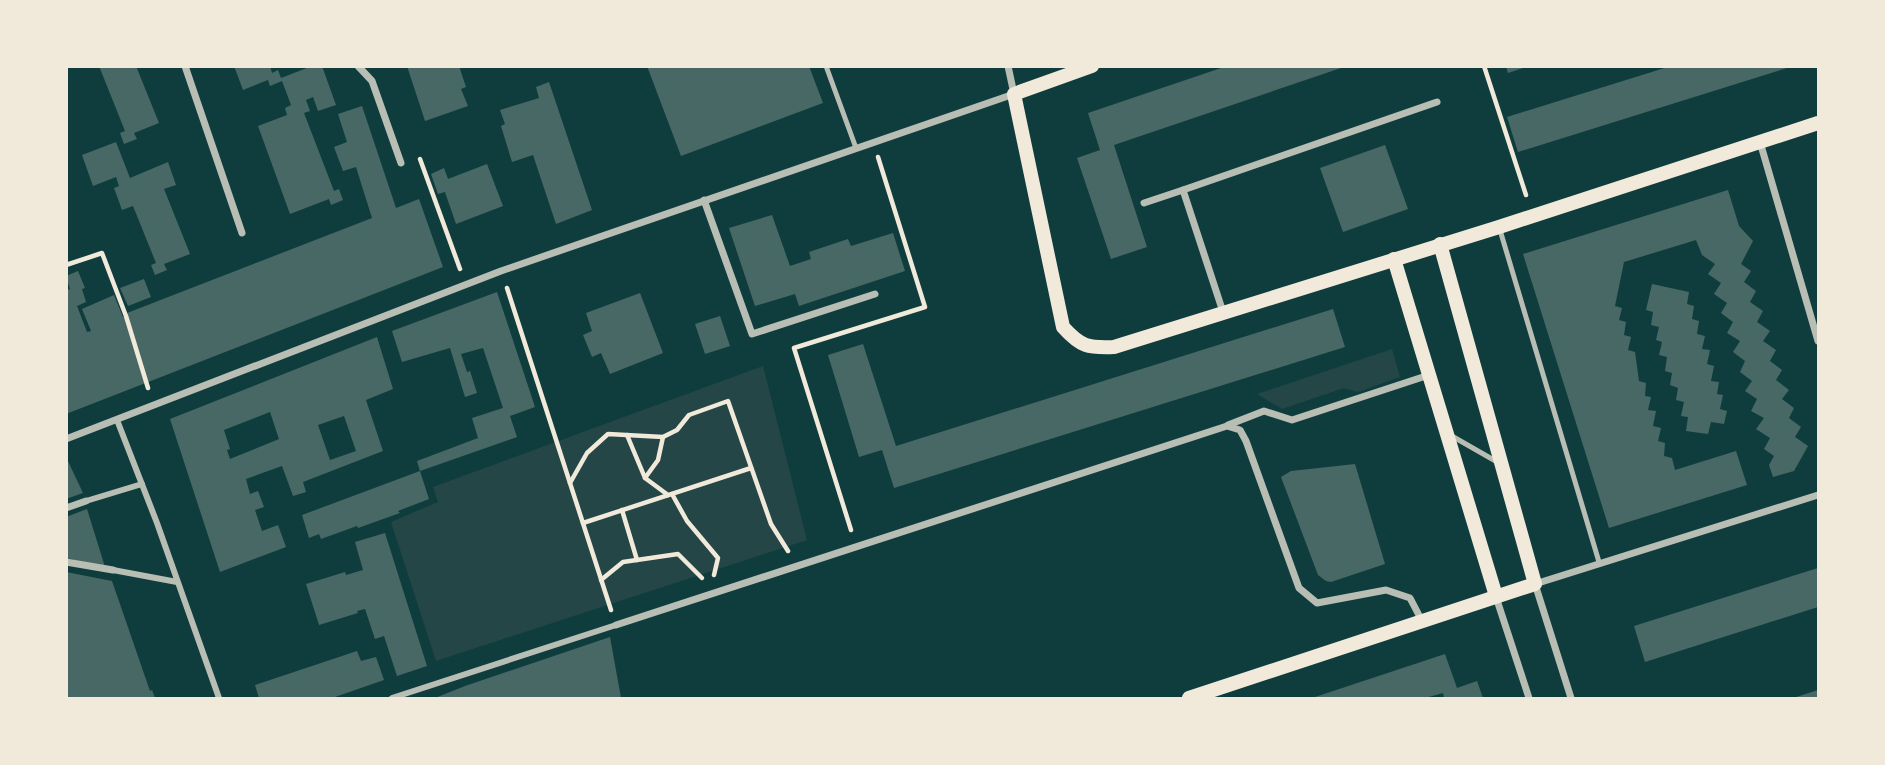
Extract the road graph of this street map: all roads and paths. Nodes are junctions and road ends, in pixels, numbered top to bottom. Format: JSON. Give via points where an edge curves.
{"nodes":[{"id":1,"x":186,"y":66,"type":"edge"},
{"id":2,"x":358,"y":66,"type":"edge"},
{"id":3,"x":826,"y":66,"type":"edge"},
{"id":4,"x":1008,"y":66,"type":"edge"},
{"id":5,"x":1092,"y":66,"type":"edge"},
{"id":6,"x":1484,"y":66,"type":"edge"},
{"id":7,"x":1014,"y":94,"type":"junction"},
{"id":8,"x":1437,"y":102,"type":"dead end"},
{"id":9,"x":1818,"y":123,"type":"edge"},
{"id":10,"x":873,"y":142,"type":"junction"},
{"id":11,"x":1760,"y":142,"type":"junction"},
{"id":12,"x":856,"y":148,"type":"junction"},
{"id":13,"x":401,"y":163,"type":"joint"},
{"id":14,"x":1183,"y":190,"type":"junction"},
{"id":15,"x":704,"y":200,"type":"junction"},
{"id":16,"x":1144,"y":203,"type":"dead end"},
{"id":17,"x":1533,"y":216,"type":"junction"},
{"id":18,"x":1499,"y":226,"type":"junction"},
{"id":19,"x":242,"y":233,"type":"dead end"},
{"id":20,"x":1440,"y":244,"type":"junction"},
{"id":21,"x":1394,"y":259,"type":"junction"},
{"id":22,"x":66,"y":265,"type":"edge"},
{"id":23,"x":501,"y":271,"type":"junction"},
{"id":24,"x":466,"y":284,"type":"junction"},
{"id":25,"x":875,"y":294,"type":"dead end"},
{"id":26,"x":1223,"y":312,"type":"junction"},
{"id":27,"x":1818,"y":341,"type":"edge"},
{"id":28,"x":1429,"y":375,"type":"junction"},
{"id":29,"x":146,"y":383,"type":"dead end"},
{"id":30,"x":117,"y":420,"type":"junction"},
{"id":31,"x":1227,"y":426,"type":"junction"},
{"id":32,"x":1446,"y":432,"type":"junction"},
{"id":33,"x":627,"y":435,"type":"junction"},
{"id":34,"x":663,"y":438,"type":"junction"},
{"id":35,"x":66,"y":439,"type":"edge"},
{"id":36,"x":1502,"y":465,"type":"junction"},
{"id":37,"x":751,"y":468,"type":"junction"},
{"id":38,"x":645,"y":478,"type":"junction"},
{"id":39,"x":570,"y":483,"type":"junction"},
{"id":40,"x":142,"y":484,"type":"junction"},
{"id":41,"x":670,"y":494,"type":"junction"},
{"id":42,"x":1818,"y":495,"type":"edge"},
{"id":43,"x":86,"y":501,"type":"joint"},
{"id":44,"x":66,"y":508,"type":"edge"},
{"id":45,"x":622,"y":510,"type":"junction"},
{"id":46,"x":583,"y":523,"type":"junction"},
{"id":47,"x":857,"y":548,"type":"junction"},
{"id":48,"x":637,"y":560,"type":"junction"},
{"id":49,"x":66,"y":562,"type":"edge"},
{"id":50,"x":1600,"y":562,"type":"junction"},
{"id":51,"x":800,"y":566,"type":"junction"},
{"id":52,"x":113,"y":570,"type":"joint"},
{"id":53,"x":601,"y":580,"type":"junction"},
{"id":54,"x":177,"y":582,"type":"junction"},
{"id":55,"x":1535,"y":584,"type":"junction"},
{"id":56,"x":713,"y":590,"type":"junction"},
{"id":57,"x":1496,"y":596,"type":"junction"},
{"id":58,"x":1422,"y":621,"type":"junction"},
{"id":59,"x":616,"y":625,"type":"junction"},
{"id":60,"x":219,"y":698,"type":"edge"},
{"id":61,"x":392,"y":698,"type":"edge"},
{"id":62,"x":1189,"y":698,"type":"edge"},
{"id":63,"x":1529,"y":698,"type":"edge"},
{"id":64,"x":1571,"y":698,"type":"edge"}],
"edges":[{"from":1,"to":19,"type":"street"},
{"from":2,"to":13,"type":"street","via":[[372,81]]},
{"from":3,"to":12,"type":"lane"},
{"from":4,"to":7,"type":"street"},
{"from":5,"to":7,"type":"main road"},
{"from":6,"to":17,"type":"path"},
{"from":7,"to":10,"type":"street"},
{"from":7,"to":26,"type":"main road","via":[[1063,327],[1074,340],[1090,348],[1114,346]]},
{"from":8,"to":14,"type":"street"},
{"from":9,"to":11,"type":"main road"},
{"from":10,"to":12,"type":"street"},
{"from":10,"to":47,"type":"path","via":[[925,307],[794,348]]},
{"from":11,"to":17,"type":"main road"},
{"from":11,"to":27,"type":"street"},
{"from":12,"to":15,"type":"street"},
{"from":13,"to":24,"type":"path","via":[[419,156]]},
{"from":14,"to":16,"type":"street"},
{"from":14,"to":26,"type":"street"},
{"from":15,"to":23,"type":"street"},
{"from":15,"to":25,"type":"street","via":[[752,334]]},
{"from":17,"to":18,"type":"main road"},
{"from":18,"to":20,"type":"main road"},
{"from":18,"to":50,"type":"lane"},
{"from":20,"to":21,"type":"main road"},
{"from":20,"to":36,"type":"main road"},
{"from":21,"to":26,"type":"main road"},
{"from":21,"to":28,"type":"main road"},
{"from":22,"to":29,"type":"path","via":[[102,253]]},
{"from":23,"to":24,"type":"street"},
{"from":23,"to":39,"type":"path"},
{"from":24,"to":30,"type":"street"},
{"from":28,"to":31,"type":"street","via":[[1292,420],[1264,411]]},
{"from":28,"to":32,"type":"main road"},
{"from":30,"to":35,"type":"street"},
{"from":30,"to":40,"type":"street"},
{"from":31,"to":47,"type":"street"},
{"from":31,"to":58,"type":"street","via":[[1240,430],[1299,588],[1317,603],[1386,590],[1410,598]]},
{"from":32,"to":36,"type":"lane"},
{"from":32,"to":57,"type":"main road"},
{"from":33,"to":34,"type":"path"},
{"from":33,"to":38,"type":"path"},
{"from":33,"to":39,"type":"path","via":[[608,434],[587,453]]},
{"from":34,"to":37,"type":"path","via":[[689,415],[728,401]]},
{"from":34,"to":38,"type":"path","via":[[658,460]]},
{"from":36,"to":55,"type":"main road"},
{"from":37,"to":41,"type":"path"},
{"from":37,"to":51,"type":"path","via":[[771,524]]},
{"from":38,"to":41,"type":"path"},
{"from":39,"to":46,"type":"path"},
{"from":40,"to":43,"type":"street"},
{"from":40,"to":54,"type":"street"},
{"from":41,"to":45,"type":"path"},
{"from":41,"to":56,"type":"path","via":[[718,558]]},
{"from":42,"to":50,"type":"street"},
{"from":43,"to":44,"type":"street"},
{"from":45,"to":46,"type":"path"},
{"from":45,"to":48,"type":"path"},
{"from":46,"to":53,"type":"path"},
{"from":47,"to":51,"type":"street"},
{"from":48,"to":53,"type":"path","via":[[623,562]]},
{"from":48,"to":56,"type":"path","via":[[678,554]]},
{"from":49,"to":52,"type":"street"},
{"from":50,"to":55,"type":"street"},
{"from":51,"to":56,"type":"street"},
{"from":52,"to":54,"type":"street"},
{"from":53,"to":59,"type":"path"},
{"from":54,"to":60,"type":"street"},
{"from":55,"to":57,"type":"main road"},
{"from":55,"to":64,"type":"street"},
{"from":56,"to":59,"type":"street"},
{"from":57,"to":58,"type":"main road"},
{"from":57,"to":63,"type":"street"},
{"from":58,"to":62,"type":"main road"},
{"from":59,"to":61,"type":"street"}]}
